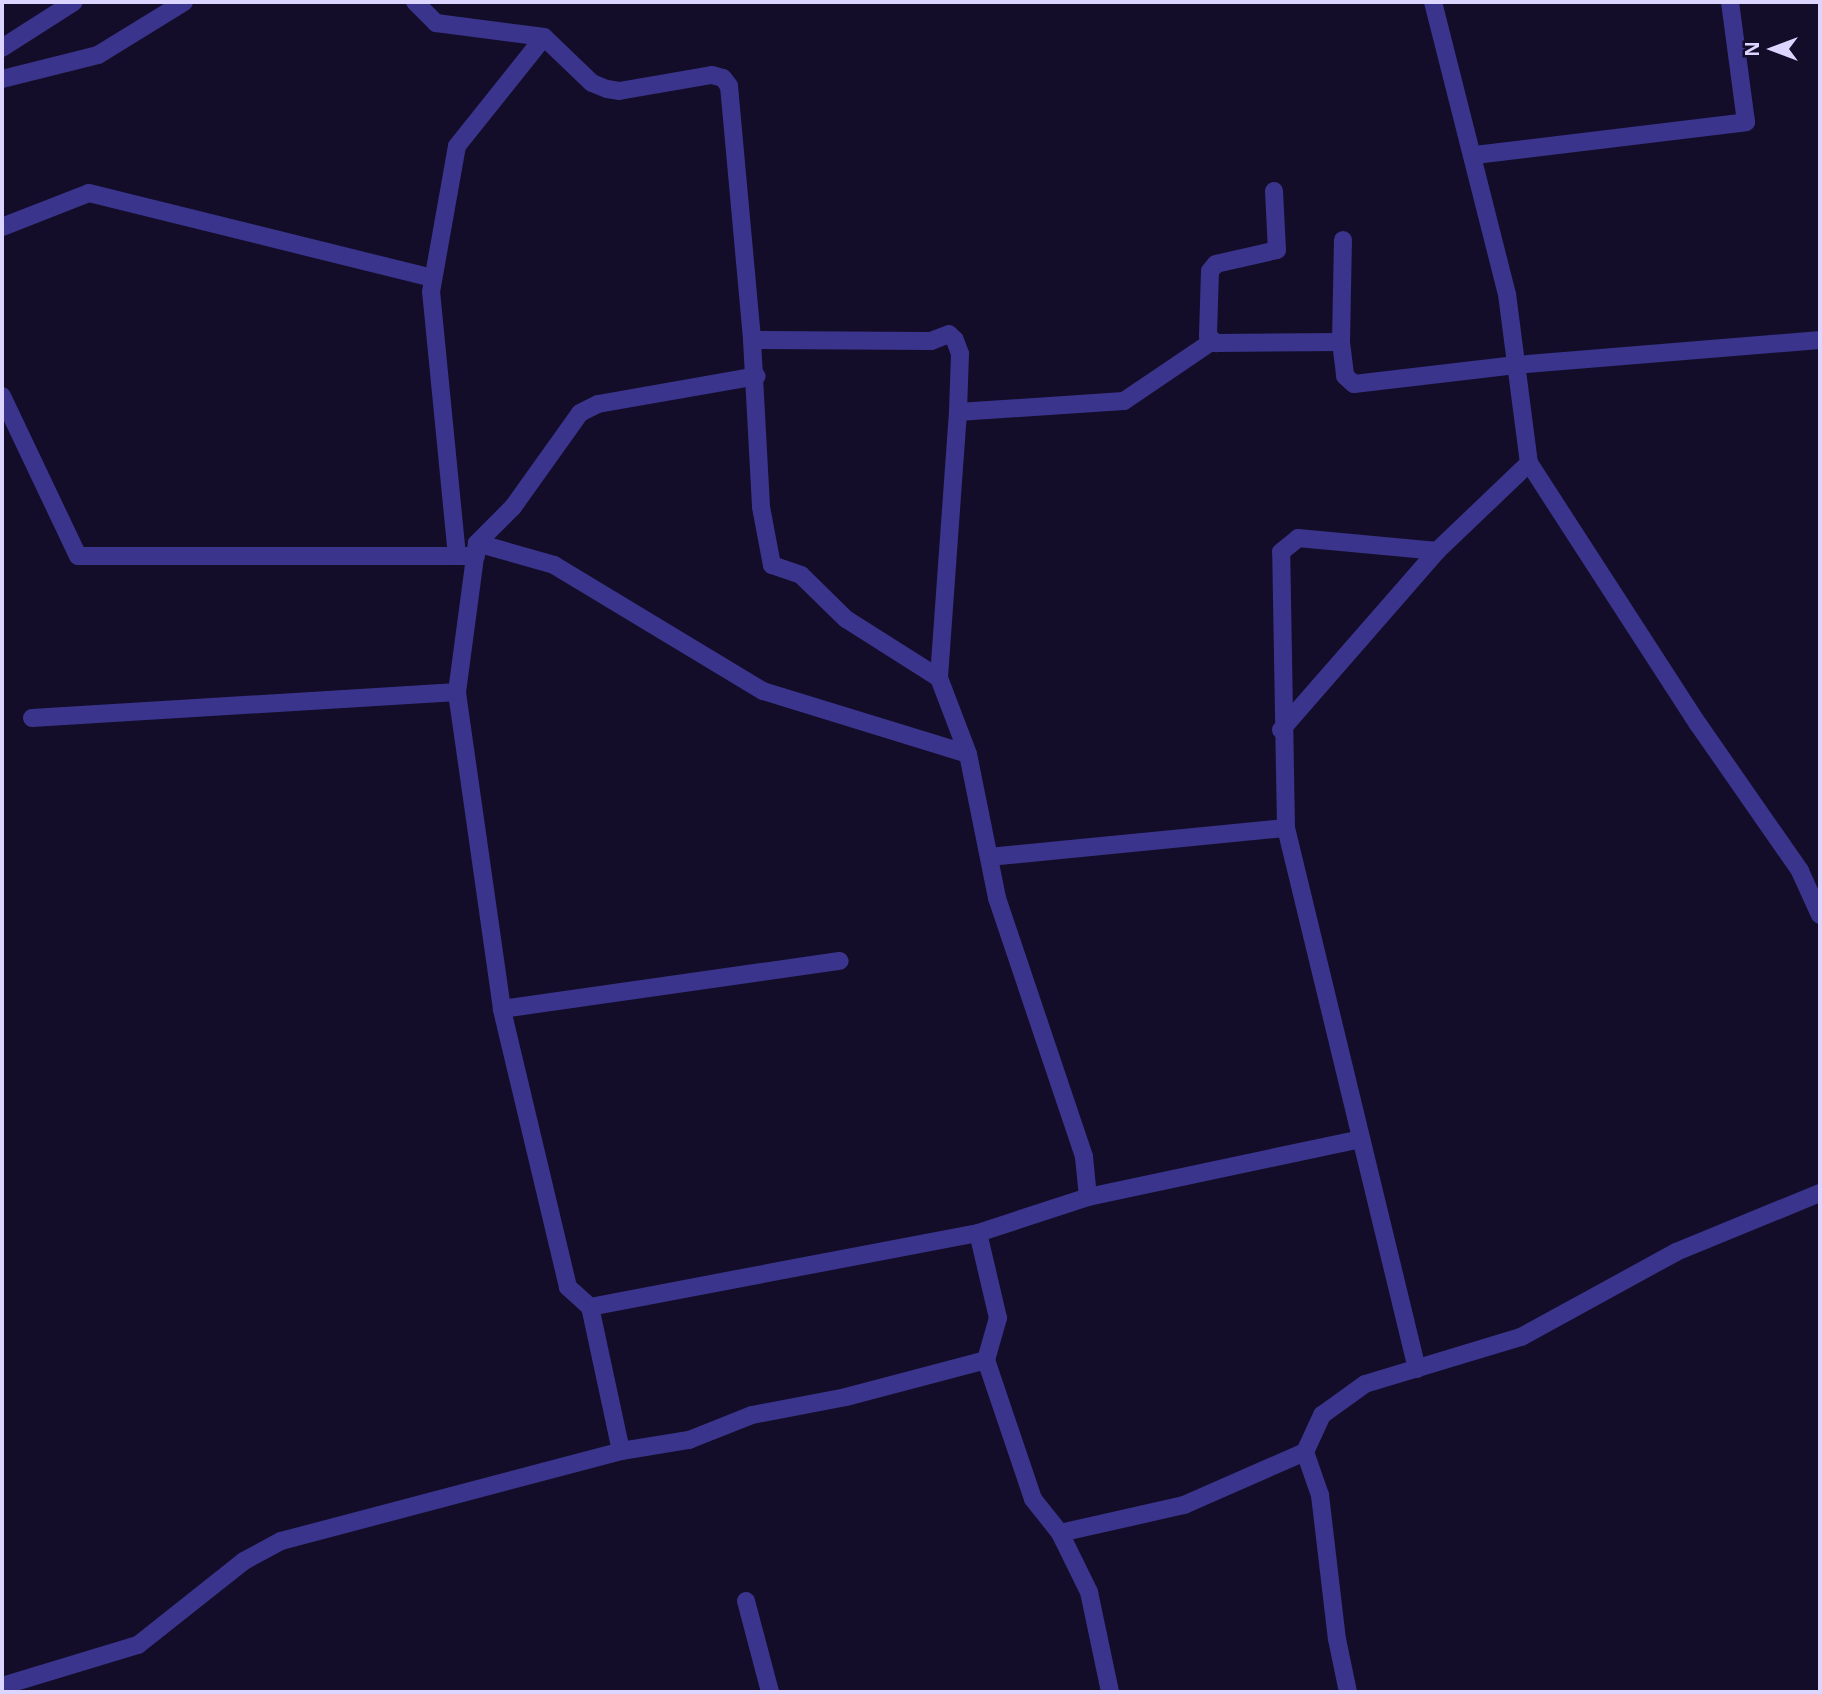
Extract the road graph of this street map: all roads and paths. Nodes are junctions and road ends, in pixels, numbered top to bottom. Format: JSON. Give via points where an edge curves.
{"nodes":[{"id":1,"x":74,"y":2,"type":"edge"},
{"id":2,"x":184,"y":2,"type":"edge"},
{"id":3,"x":415,"y":2,"type":"edge"},
{"id":4,"x":1433,"y":2,"type":"edge"},
{"id":5,"x":1730,"y":2,"type":"edge"},
{"id":6,"x":544,"y":37,"type":"junction"},
{"id":7,"x":2,"y":48,"type":"edge"},
{"id":8,"x":2,"y":79,"type":"edge"},
{"id":9,"x":1475,"y":155,"type":"junction"},
{"id":10,"x":1274,"y":191,"type":"dead end"},
{"id":11,"x":2,"y":227,"type":"edge"},
{"id":12,"x":1343,"y":240,"type":"dead end"},
{"id":13,"x":433,"y":278,"type":"junction"},
{"id":14,"x":752,"y":340,"type":"junction"},
{"id":15,"x":1820,"y":340,"type":"edge"},
{"id":16,"x":1211,"y":342,"type":"junction"},
{"id":17,"x":1341,"y":342,"type":"junction"},
{"id":18,"x":1516,"y":365,"type":"junction"},
{"id":19,"x":757,"y":376,"type":"junction"},
{"id":20,"x":2,"y":396,"type":"edge"},
{"id":21,"x":958,"y":412,"type":"junction"},
{"id":22,"x":1529,"y":463,"type":"junction"},
{"id":23,"x":476,"y":550,"type":"junction"},
{"id":24,"x":1437,"y":551,"type":"junction"},
{"id":25,"x":457,"y":556,"type":"junction"},
{"id":26,"x":939,"y":678,"type":"junction"},
{"id":27,"x":457,"y":692,"type":"junction"},
{"id":28,"x":32,"y":719,"type":"dead end"},
{"id":29,"x":1281,"y":730,"type":"junction"},
{"id":30,"x":968,"y":754,"type":"junction"},
{"id":31,"x":1286,"y":828,"type":"junction"},
{"id":32,"x":989,"y":857,"type":"junction"},
{"id":33,"x":1820,"y":915,"type":"edge"},
{"id":34,"x":841,"y":961,"type":"dead end"},
{"id":35,"x":502,"y":1009,"type":"junction"},
{"id":36,"x":1360,"y":1139,"type":"junction"},
{"id":37,"x":1820,"y":1193,"type":"edge"},
{"id":38,"x":1088,"y":1197,"type":"junction"},
{"id":39,"x":978,"y":1233,"type":"junction"},
{"id":40,"x":590,"y":1307,"type":"junction"},
{"id":41,"x":986,"y":1360,"type":"junction"},
{"id":42,"x":1417,"y":1369,"type":"junction"},
{"id":43,"x":621,"y":1451,"type":"junction"},
{"id":44,"x":1305,"y":1452,"type":"junction"},
{"id":45,"x":1060,"y":1532,"type":"junction"},
{"id":46,"x":746,"y":1601,"type":"dead end"},
{"id":47,"x":2,"y":1686,"type":"edge"},
{"id":48,"x":770,"y":1692,"type":"edge"},
{"id":49,"x":1110,"y":1692,"type":"edge"},
{"id":50,"x":1348,"y":1692,"type":"edge"}],
"edges":[{"from":1,"to":7,"type":"street"},
{"from":2,"to":8,"type":"street","via":[[98,55]]},
{"from":3,"to":6,"type":"street","via":[[436,23]]},
{"from":4,"to":9,"type":"street"},
{"from":5,"to":9,"type":"street","via":[[1746,122]]},
{"from":6,"to":13,"type":"street","via":[[457,146]]},
{"from":6,"to":14,"type":"street","via":[[592,83],[607,89],[619,91],[712,75],[729,86]]},
{"from":9,"to":18,"type":"street","via":[[1507,294]]},
{"from":10,"to":16,"type":"street","via":[[1276,252],[1216,264],[1210,271]]},
{"from":11,"to":13,"type":"street","via":[[89,192]]},
{"from":12,"to":17,"type":"street"},
{"from":13,"to":25,"type":"street"},
{"from":14,"to":19,"type":"street"},
{"from":14,"to":21,"type":"street","via":[[931,341],[949,334],[960,354]]},
{"from":15,"to":18,"type":"street"},
{"from":16,"to":17,"type":"street"},
{"from":16,"to":21,"type":"street","via":[[1124,401]]},
{"from":17,"to":18,"type":"street","via":[[1345,376],[1354,384]]},
{"from":18,"to":22,"type":"street"},
{"from":19,"to":23,"type":"street","via":[[589,407]]},
{"from":19,"to":26,"type":"street","via":[[761,507],[772,565],[801,575],[846,619]]},
{"from":20,"to":25,"type":"street","via":[[78,556]]},
{"from":21,"to":26,"type":"street"},
{"from":22,"to":24,"type":"street"},
{"from":22,"to":33,"type":"street","via":[[1698,724],[1794,860]]},
{"from":23,"to":25,"type":"street"},
{"from":23,"to":27,"type":"street"},
{"from":23,"to":30,"type":"street","via":[[554,565],[763,691]]},
{"from":24,"to":29,"type":"street"},
{"from":24,"to":29,"type":"street","via":[[1298,538],[1285,547],[1281,552]]},
{"from":26,"to":30,"type":"street"},
{"from":27,"to":28,"type":"street"},
{"from":27,"to":35,"type":"street"},
{"from":29,"to":31,"type":"street"},
{"from":30,"to":32,"type":"street"},
{"from":31,"to":32,"type":"street"},
{"from":31,"to":36,"type":"street"},
{"from":32,"to":38,"type":"street","via":[[997,898],[1084,1157]]},
{"from":34,"to":35,"type":"street"},
{"from":35,"to":40,"type":"street","via":[[568,1287]]},
{"from":36,"to":38,"type":"street"},
{"from":36,"to":42,"type":"street"},
{"from":37,"to":42,"type":"street","via":[[1676,1252],[1521,1337]]},
{"from":38,"to":39,"type":"street"},
{"from":39,"to":40,"type":"street"},
{"from":39,"to":41,"type":"street","via":[[998,1318]]},
{"from":40,"to":43,"type":"street"},
{"from":41,"to":43,"type":"street","via":[[846,1397],[752,1415],[689,1440]]},
{"from":41,"to":45,"type":"street","via":[[1033,1499]]},
{"from":42,"to":44,"type":"street","via":[[1365,1384],[1322,1415]]},
{"from":43,"to":47,"type":"street","via":[[281,1541],[244,1561],[138,1645]]},
{"from":44,"to":45,"type":"street","via":[[1184,1505]]},
{"from":44,"to":50,"type":"street","via":[[1320,1495]]},
{"from":45,"to":49,"type":"street","via":[[1089,1591]]},
{"from":46,"to":48,"type":"street"}]}
